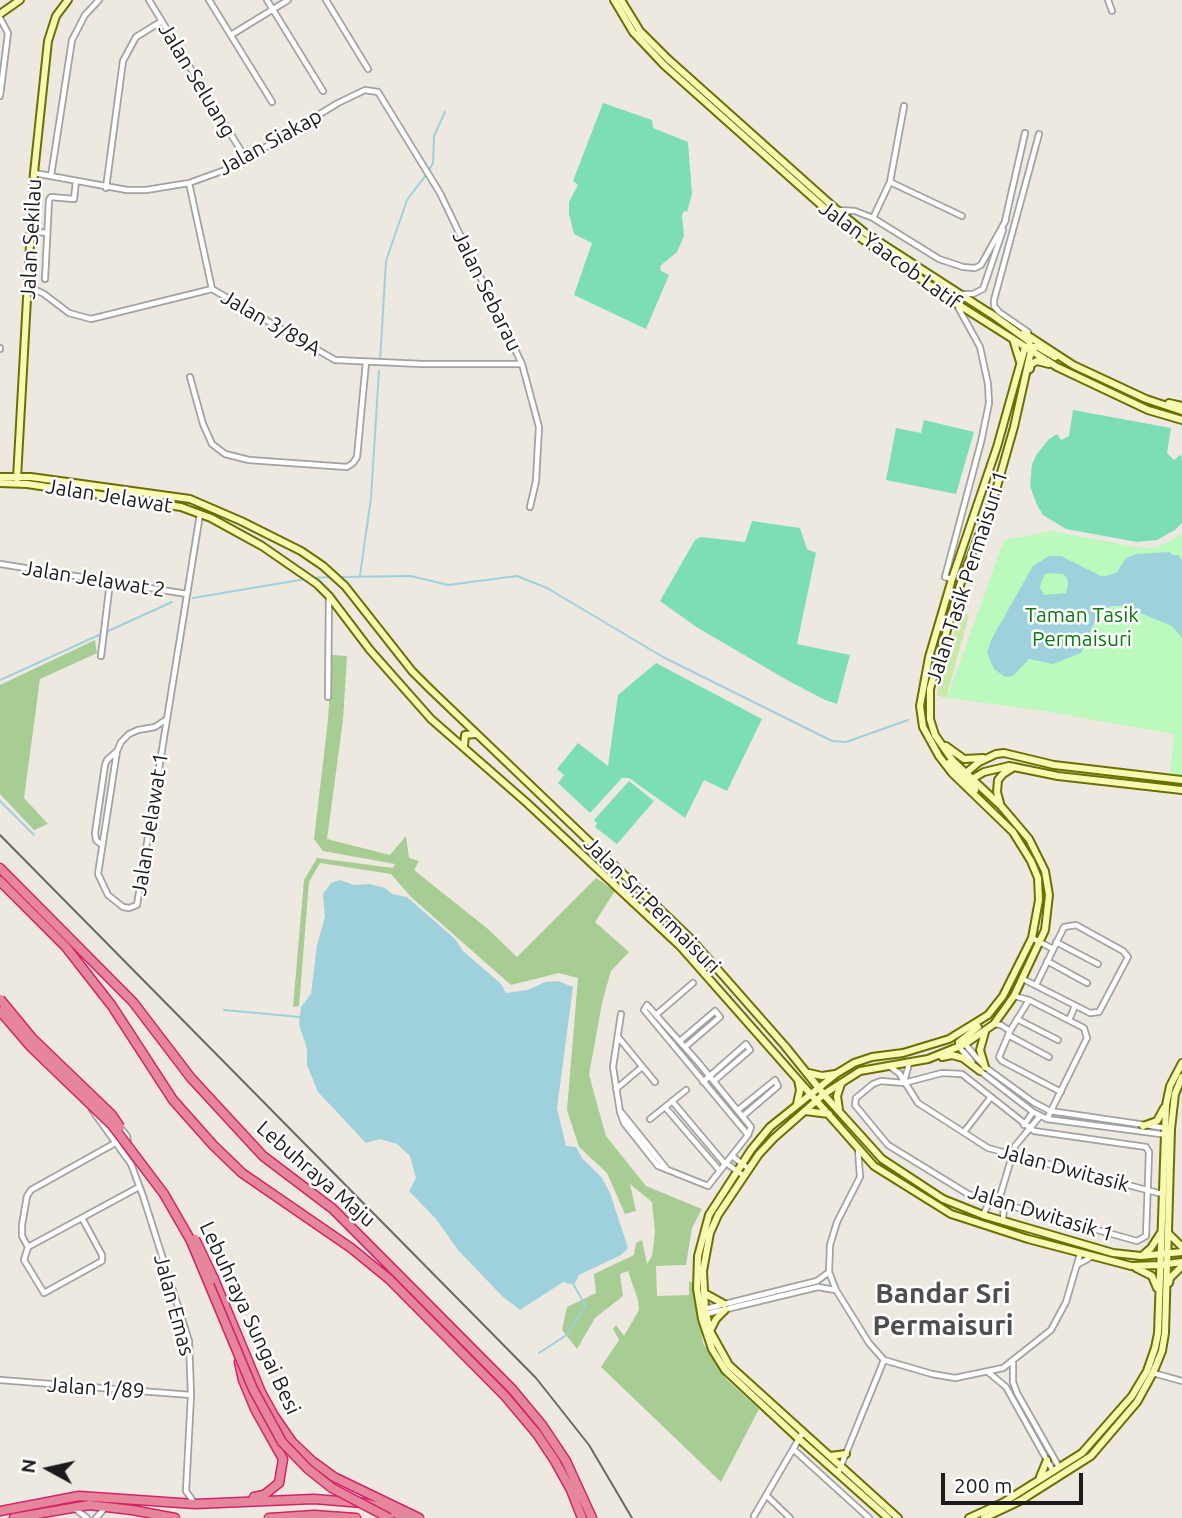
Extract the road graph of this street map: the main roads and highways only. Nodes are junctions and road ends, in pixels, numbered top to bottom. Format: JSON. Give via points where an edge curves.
{"nodes":[{"id":1,"x":0,"y":868,"type":"edge"},
{"id":2,"x":0,"y":881,"type":"edge"},
{"id":3,"x":0,"y":1001,"type":"edge"},
{"id":4,"x":0,"y":1012,"type":"edge"},
{"id":5,"x":237,"y":1349,"type":"junction"},
{"id":6,"x":234,"y":1502,"type":"junction"},
{"id":7,"x":0,"y":1511,"type":"edge"},
{"id":8,"x":286,"y":1516,"type":"junction"},
{"id":9,"x":14,"y":1518,"type":"edge"},
{"id":10,"x":175,"y":1518,"type":"edge"},
{"id":11,"x":269,"y":1518,"type":"edge"},
{"id":12,"x":300,"y":1518,"type":"edge"},
{"id":13,"x":356,"y":1518,"type":"edge"},
{"id":14,"x":389,"y":1518,"type":"edge"},
{"id":15,"x":406,"y":1518,"type":"edge"},
{"id":16,"x":419,"y":1518,"type":"edge"},
{"id":17,"x":582,"y":1518,"type":"edge"},
{"id":18,"x":592,"y":1518,"type":"edge"}],
"edges":[{"from":1,"to":18,"type":"highway","name":"Lebuhraya Maju","via":[[133,1002],[191,1079],[263,1156],[333,1209],[512,1389],[566,1461]]},
{"from":2,"to":17,"type":"highway","name":"Lebuhraya Maju","via":[[66,947],[113,1006],[173,1100],[213,1145],[242,1173],[389,1279],[505,1396],[555,1461]]},
{"from":3,"to":16,"type":"highway","name":"Lebuhraya Sungai Besi","bridge":true,"via":[[111,1115],[171,1198],[210,1269],[261,1392],[292,1442],[334,1477]]},
{"from":4,"to":5,"type":"highway","name":"Lebuhraya Sungai Besi","bridge":true,"via":[[112,1125],[152,1177],[191,1241]]},
{"from":5,"to":6,"type":"highway","bridge":true,"via":[[246,1387],[283,1459],[279,1483],[264,1495]]},
{"from":5,"to":14,"type":"highway","name":"Lebuhraya Sungai Besi","bridge":true,"via":[[264,1413],[289,1450],[332,1488]]},
{"from":6,"to":7,"type":"highway","via":[[195,1504],[79,1496]]},
{"from":6,"to":15,"type":"highway","via":[[338,1500],[384,1508]]},
{"from":8,"to":11,"type":"highway"},
{"from":8,"to":12,"type":"highway"},
{"from":8,"to":13,"type":"highway"},
{"from":9,"to":10,"type":"highway","via":[[72,1507],[108,1507]]}]}
